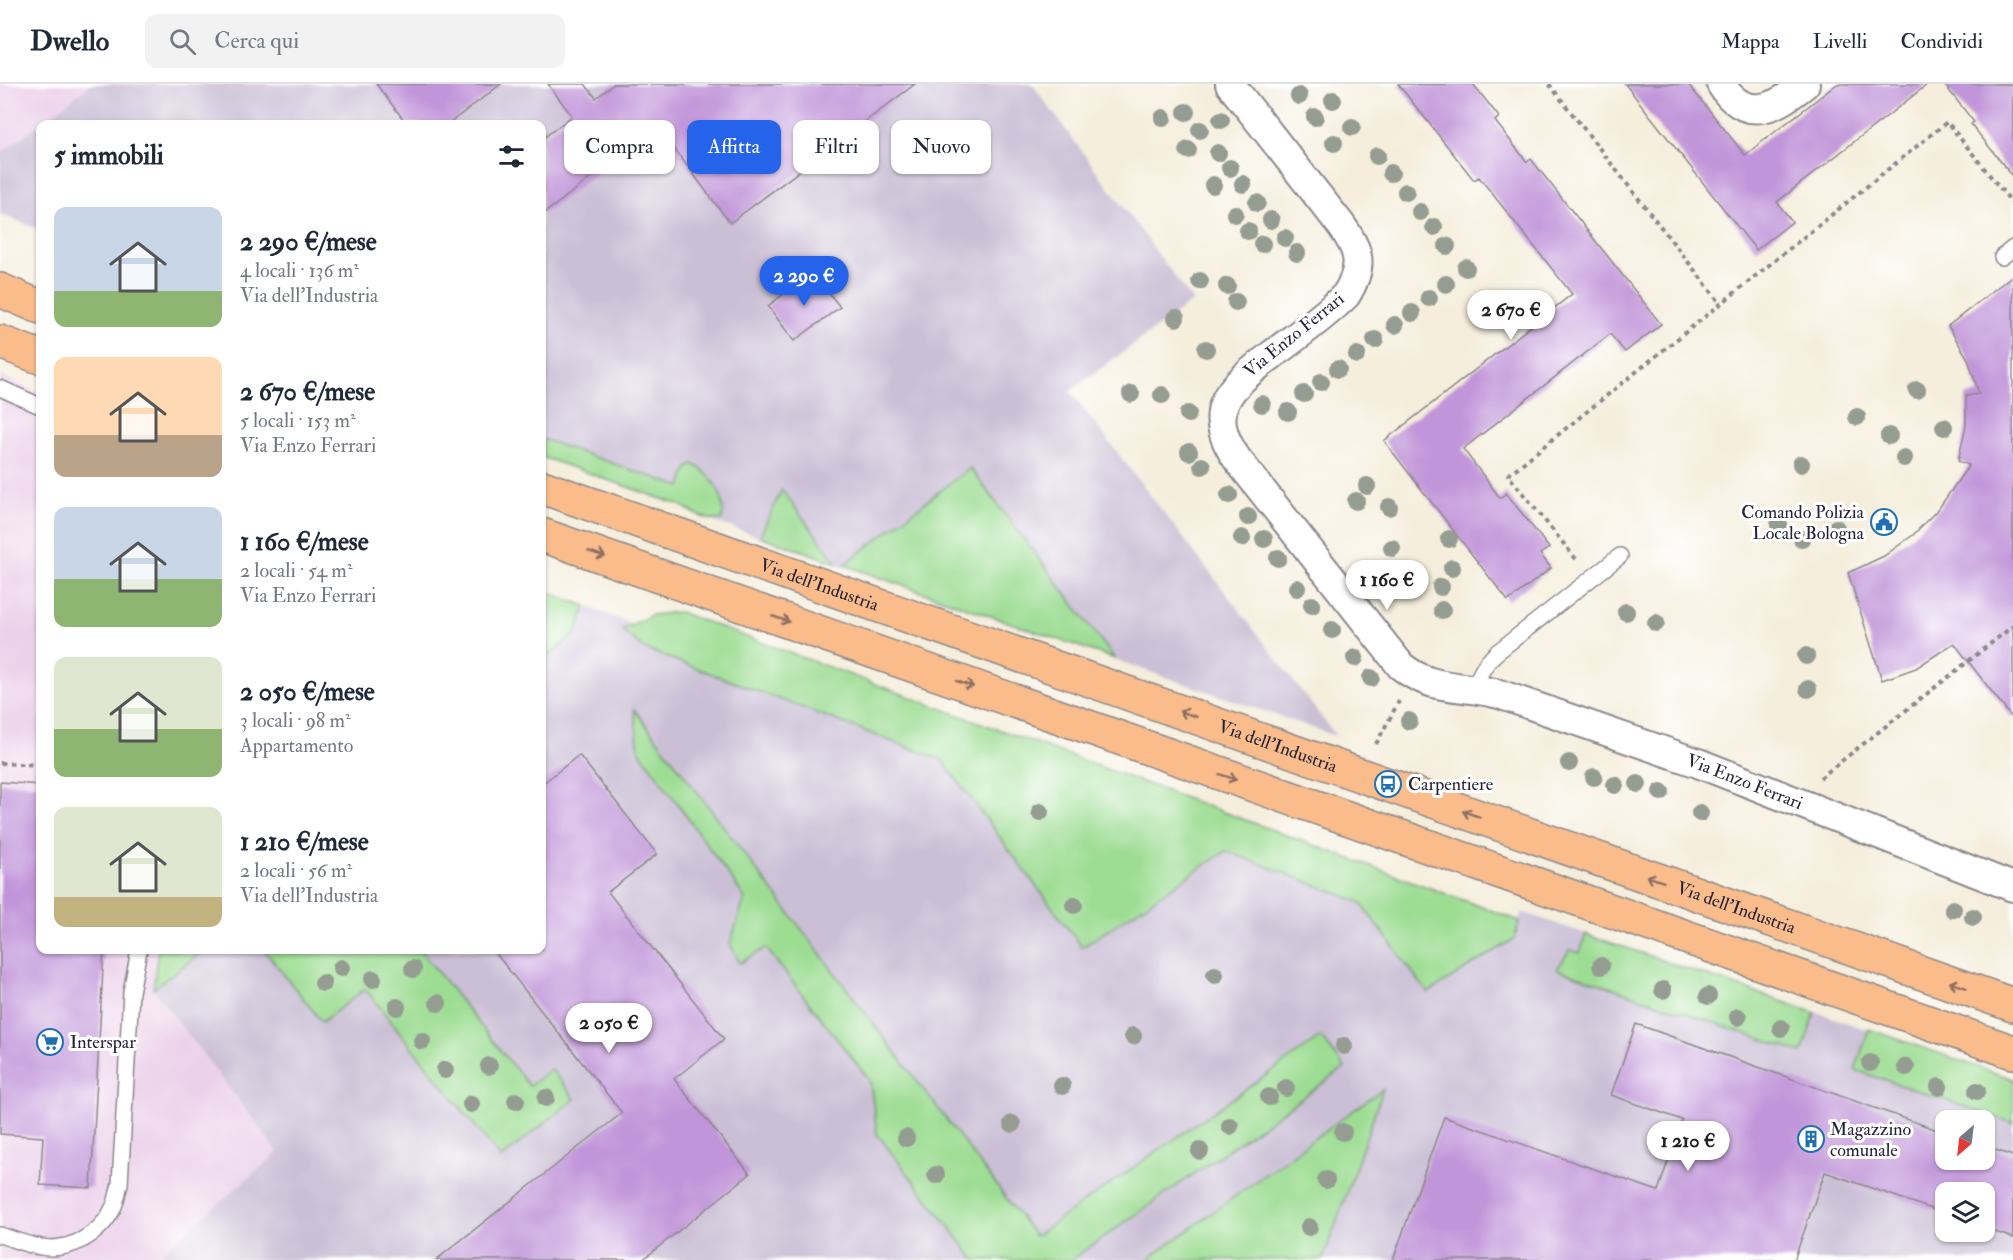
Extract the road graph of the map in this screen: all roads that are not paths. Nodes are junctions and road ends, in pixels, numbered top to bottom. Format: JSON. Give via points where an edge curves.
{"nodes":[{"id":1,"x":1230,"y":84,"type":"edge"},
{"id":2,"x":1721,"y":84,"type":"edge"},
{"id":3,"x":1805,"y":84,"type":"edge"},
{"id":4,"x":0,"y":290,"type":"edge"},
{"id":5,"x":36,"y":305,"type":"edge"},
{"id":6,"x":0,"y":342,"type":"edge"},
{"id":7,"x":36,"y":356,"type":"edge"},
{"id":8,"x":0,"y":388,"type":"edge"},
{"id":9,"x":36,"y":404,"type":"edge"},
{"id":10,"x":546,"y":488,"type":"edge"},
{"id":11,"x":546,"y":536,"type":"edge"},
{"id":12,"x":1620,"y":556,"type":"dead end"},
{"id":13,"x":1475,"y":688,"type":"junction"},
{"id":14,"x":2013,"y":887,"type":"edge"},
{"id":15,"x":138,"y":954,"type":"edge"},
{"id":16,"x":2013,"y":1005,"type":"edge"},
{"id":17,"x":2013,"y":1053,"type":"edge"},
{"id":18,"x":0,"y":1235,"type":"edge"}],
"edges":[{"from":1,"to":13,"type":"street","name":"Via Enzo Ferrari","via":[[1354,243],[1357,271],[1346,295],[1238,381],[1222,415],[1228,446],[1401,666],[1437,686]]},
{"from":2,"to":3,"type":"street","via":[[1732,99],[1755,108],[1784,101]]},
{"from":4,"to":5,"type":"main road"},
{"from":6,"to":7,"type":"main road"},
{"from":8,"to":9,"type":"lane"},
{"from":16,"to":10,"type":"main road","name":"Via dell'Industria","one_way":true},
{"from":11,"to":17,"type":"main road","one_way":true},
{"from":12,"to":13,"type":"lane","via":[[1486,662]]},
{"from":13,"to":14,"type":"street","name":"Via Enzo Ferrari","via":[[1698,763]]},
{"from":15,"to":18,"type":"lane","via":[[131,992],[120,1184],[114,1205],[98,1229],[66,1246],[42,1248]]}]}
